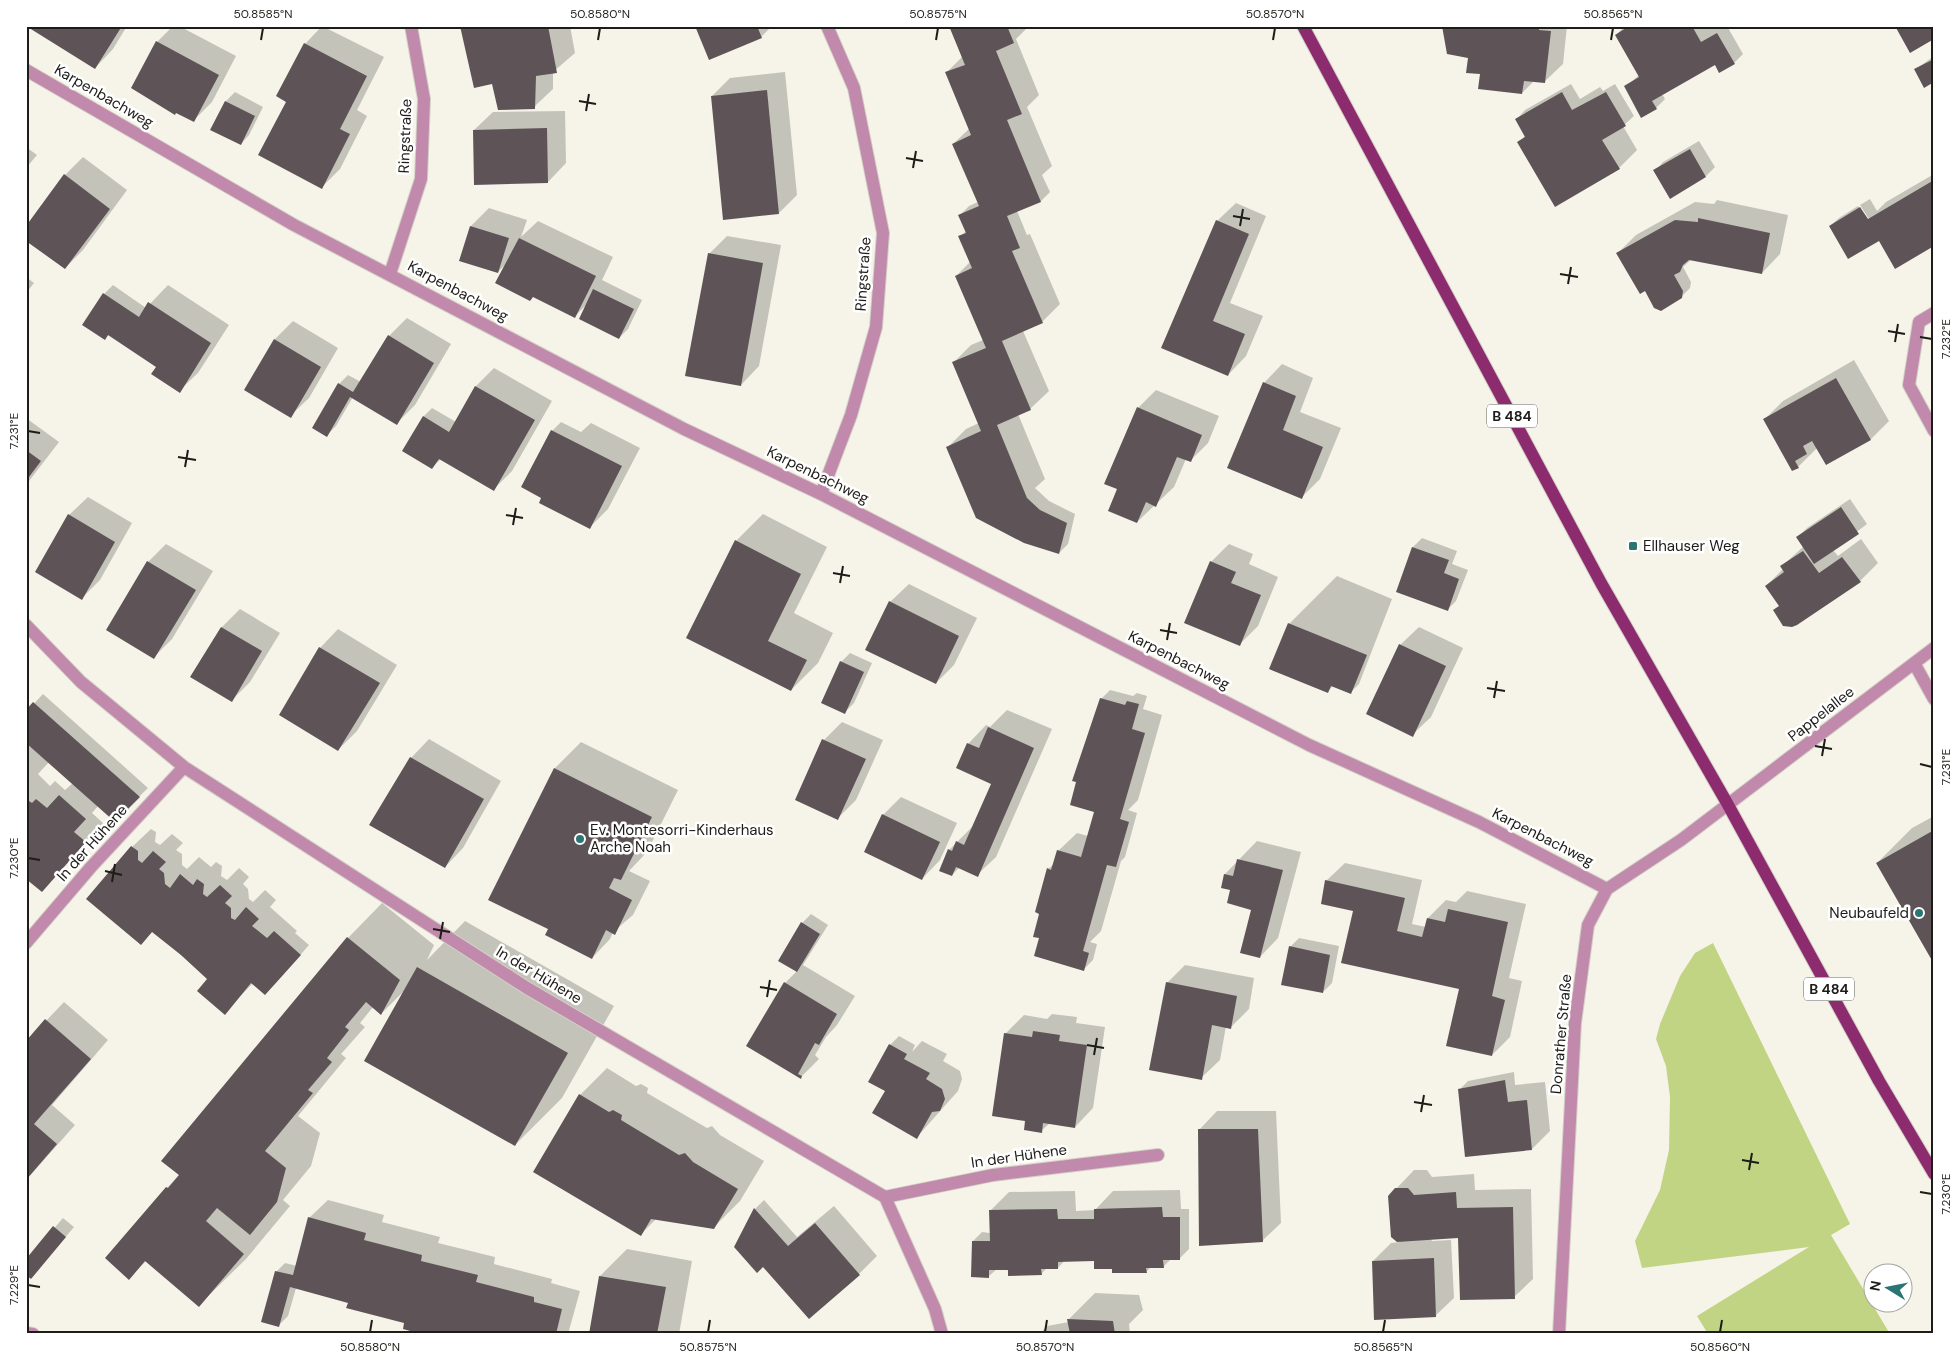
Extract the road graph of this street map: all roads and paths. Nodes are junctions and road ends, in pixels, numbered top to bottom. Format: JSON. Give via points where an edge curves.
{"nodes":[{"id":1,"x":411,"y":26,"type":"edge"},
{"id":2,"x":827,"y":26,"type":"edge"},
{"id":3,"x":1303,"y":26,"type":"edge"},
{"id":4,"x":26,"y":70,"type":"edge"},
{"id":5,"x":390,"y":274,"type":"junction"},
{"id":6,"x":1934,"y":312,"type":"edge"},
{"id":7,"x":1934,"y":431,"type":"edge"},
{"id":8,"x":821,"y":494,"type":"junction"},
{"id":9,"x":26,"y":625,"type":"edge"},
{"id":10,"x":1934,"y":648,"type":"edge"},
{"id":11,"x":1914,"y":663,"type":"junction"},
{"id":12,"x":1934,"y":699,"type":"edge"},
{"id":13,"x":184,"y":767,"type":"junction"},
{"id":14,"x":1727,"y":803,"type":"junction"},
{"id":15,"x":1607,"y":889,"type":"junction"},
{"id":16,"x":26,"y":943,"type":"edge"},
{"id":17,"x":1158,"y":1155,"type":"dead end"},
{"id":18,"x":1934,"y":1174,"type":"edge"},
{"id":19,"x":885,"y":1197,"type":"junction"},
{"id":20,"x":26,"y":1333,"type":"edge"},
{"id":21,"x":33,"y":1334,"type":"edge"},
{"id":22,"x":942,"y":1334,"type":"edge"},
{"id":23,"x":1559,"y":1334,"type":"edge"}],
"edges":[{"from":1,"to":5,"type":"street","name":"Ringstraße","via":[[424,98],[420,179]]},
{"from":2,"to":8,"type":"street","name":"Ringstraße","via":[[854,88],[883,233],[876,327],[851,415]]},
{"from":3,"to":14,"type":"main road","number":"B 484","via":[[1601,582]]},
{"from":4,"to":5,"type":"street","name":"Karpenbachweg","via":[[294,225]]},
{"from":5,"to":8,"type":"street","name":"Karpenbachweg","via":[[684,429]]},
{"from":6,"to":7,"type":"street","via":[[1919,322],[1909,385]]},
{"from":8,"to":15,"type":"street","name":"Karpenbachweg","via":[[1309,744],[1479,822]]},
{"from":9,"to":13,"type":"street","name":"In der Hühene","via":[[81,682]]},
{"from":10,"to":11,"type":"street","name":"Pappelallee"},
{"from":11,"to":12,"type":"street"},
{"from":11,"to":14,"type":"street","name":"Pappelallee","via":[[1789,760]]},
{"from":13,"to":16,"type":"street","name":"In der Hühene"},
{"from":13,"to":19,"type":"street","name":"In der Hühene","via":[[527,988]]},
{"from":14,"to":15,"type":"street","name":"Donrather Straße","via":[[1681,840]]},
{"from":14,"to":18,"type":"main road","number":"B 484","via":[[1879,1081]]},
{"from":15,"to":23,"type":"street","name":"Donrather Straße","via":[[1588,925],[1575,1023]]},
{"from":17,"to":19,"type":"street","name":"In der Hühene","via":[[993,1174]]},
{"from":19,"to":22,"type":"street","via":[[935,1309]]},
{"from":20,"to":21,"type":"street"}]}
